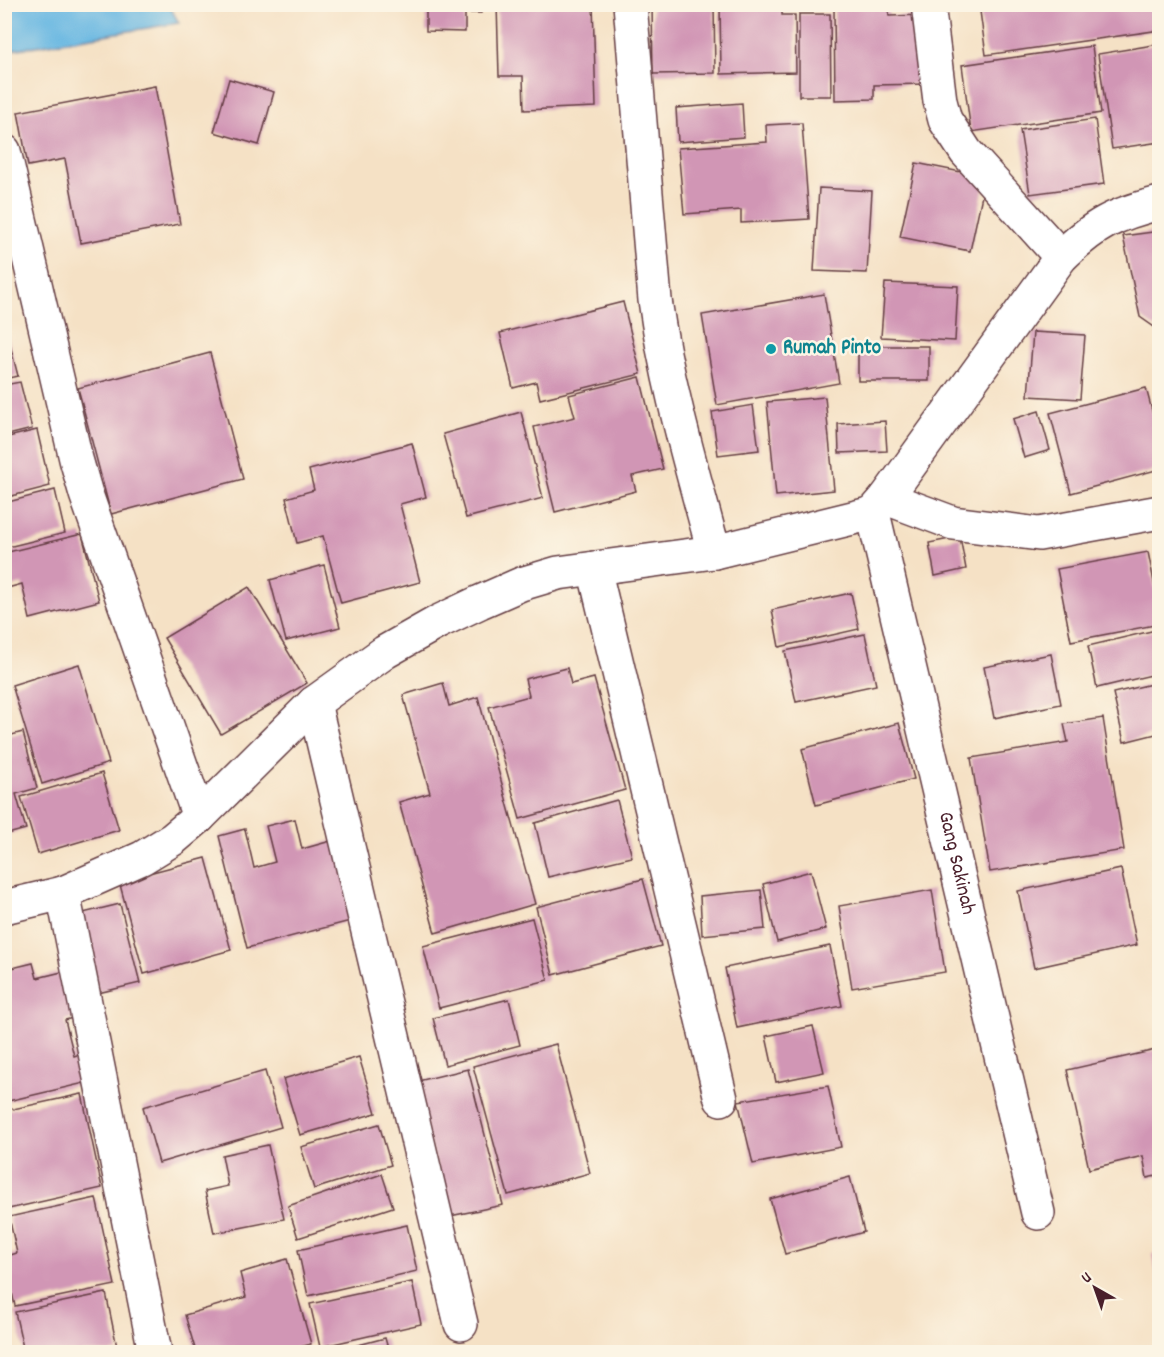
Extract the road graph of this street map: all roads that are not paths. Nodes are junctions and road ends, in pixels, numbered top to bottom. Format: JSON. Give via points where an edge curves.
{"nodes":[{"id":1,"x":630,"y":4,"type":"edge"},
{"id":2,"x":928,"y":4,"type":"edge"},
{"id":3,"x":4,"y":151,"type":"edge"},
{"id":4,"x":1160,"y":203,"type":"edge"},
{"id":5,"x":1061,"y":257,"type":"junction"},
{"id":6,"x":880,"y":506,"type":"junction"},
{"id":7,"x":1160,"y":512,"type":"edge"},
{"id":8,"x":714,"y":552,"type":"junction"},
{"id":9,"x":594,"y":568,"type":"junction"},
{"id":10,"x":314,"y":703,"type":"junction"},
{"id":11,"x":199,"y":816,"type":"junction"},
{"id":12,"x":63,"y":893,"type":"junction"},
{"id":13,"x":4,"y":907,"type":"edge"},
{"id":14,"x":720,"y":1099,"type":"dead end"},
{"id":15,"x":1038,"y":1213,"type":"dead end"},
{"id":16,"x":461,"y":1324,"type":"dead end"},
{"id":17,"x":155,"y":1353,"type":"edge"}],
"edges":[{"from":1,"to":8,"type":"street","via":[[659,333]]},
{"from":2,"to":5,"type":"street","via":[[945,120],[966,152]]},
{"from":3,"to":11,"type":"street","via":[[86,494]]},
{"from":4,"to":5,"type":"street","via":[[1099,224]]},
{"from":5,"to":6,"type":"street"},
{"from":6,"to":7,"type":"street","via":[[953,523],[1039,534]]},
{"from":6,"to":8,"type":"street"},
{"from":6,"to":15,"type":"street","name":"Gang Sakinah"},
{"from":8,"to":9,"type":"street"},
{"from":9,"to":10,"type":"street","via":[[521,584],[438,622],[385,652]]},
{"from":9,"to":14,"type":"street"},
{"from":10,"to":11,"type":"street"},
{"from":10,"to":16,"type":"street"},
{"from":11,"to":12,"type":"street","via":[[173,839],[142,858]]},
{"from":12,"to":13,"type":"street"},
{"from":12,"to":17,"type":"street"}]}
